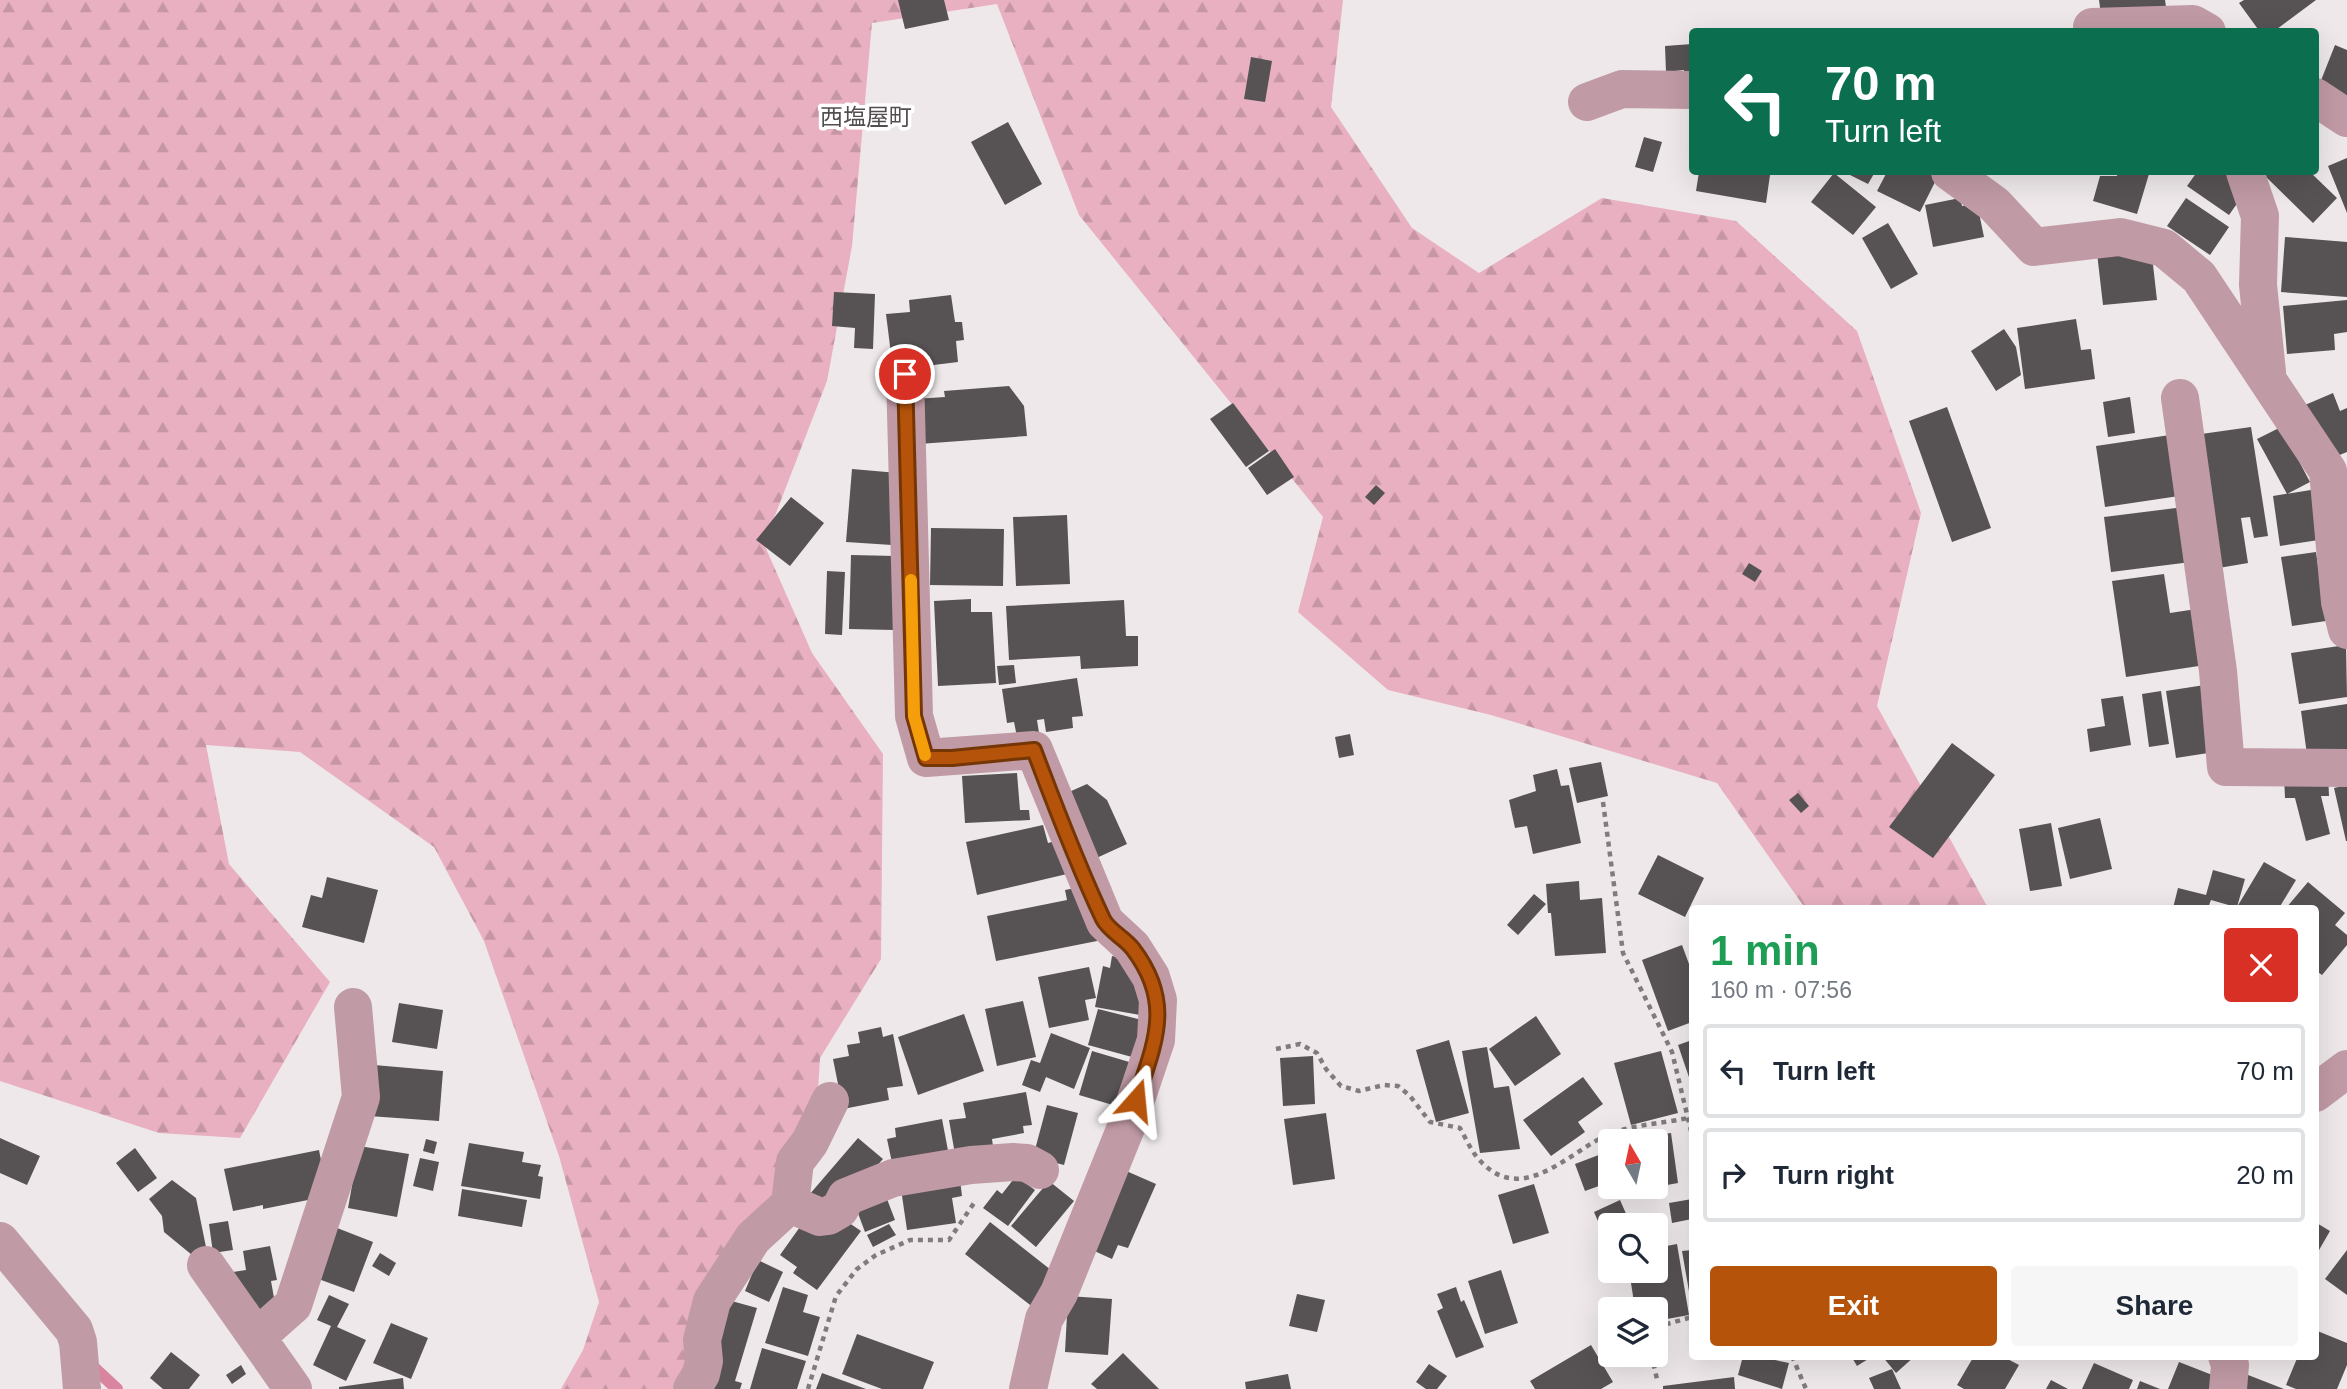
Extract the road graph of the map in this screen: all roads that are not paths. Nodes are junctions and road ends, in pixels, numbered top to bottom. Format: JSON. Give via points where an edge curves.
{"nodes":[{"id":1,"x":2092,"y":27,"type":"dead end"},
{"id":2,"x":2146,"y":28,"type":"edge"},
{"id":3,"x":1689,"y":90,"type":"edge"},
{"id":4,"x":2319,"y":100,"type":"edge"},
{"id":5,"x":1587,"y":103,"type":"dead end"},
{"id":6,"x":2347,"y":118,"type":"edge"},
{"id":7,"x":1954,"y":175,"type":"edge"},
{"id":8,"x":2246,"y":175,"type":"edge"},
{"id":9,"x":905,"y":374,"type":"dead end"},
{"id":10,"x":2267,"y":377,"type":"junction"},
{"id":11,"x":2180,"y":398,"type":"dead end"},
{"id":12,"x":2347,"y":630,"type":"edge"},
{"id":13,"x":2347,"y":768,"type":"edge"},
{"id":14,"x":353,"y":1007,"type":"dead end"},
{"id":15,"x":2347,"y":1069,"type":"edge"},
{"id":16,"x":2319,"y":1090,"type":"edge"},
{"id":17,"x":830,"y":1101,"type":"dead end"},
{"id":18,"x":1040,"y":1170,"type":"dead end"},
{"id":19,"x":790,"y":1204,"type":"junction"},
{"id":20,"x":0,"y":1241,"type":"edge"},
{"id":21,"x":206,"y":1265,"type":"dead end"},
{"id":22,"x":258,"y":1336,"type":"junction"},
{"id":23,"x":2228,"y":1360,"type":"edge"},
{"id":24,"x":80,"y":1368,"type":"edge"},
{"id":25,"x":293,"y":1389,"type":"edge"},
{"id":26,"x":692,"y":1389,"type":"edge"},
{"id":27,"x":1027,"y":1389,"type":"edge"},
{"id":28,"x":2228,"y":1389,"type":"edge"}],
"edges":[{"from":1,"to":2,"type":"street"},
{"from":3,"to":5,"type":"street","via":[[1622,89]]},
{"from":4,"to":6,"type":"street"},
{"from":7,"to":10,"type":"street","via":[[1994,204],[2034,247],[2120,237],[2164,248],[2199,277]]},
{"from":8,"to":10,"type":"street","via":[[2260,216],[2258,285]]},
{"from":9,"to":27,"type":"street","via":[[914,716],[926,758],[1034,750],[1105,922],[1132,947],[1151,977],[1158,1000],[1156,1040],[1129,1120],[1059,1293],[1044,1319]]},
{"from":10,"to":12,"type":"street","via":[[2328,471],[2340,602]]},
{"from":11,"to":13,"type":"street","via":[[2218,671],[2226,767]]},
{"from":14,"to":22,"type":"street","via":[[361,1097],[293,1305]]},
{"from":15,"to":16,"type":"street"},
{"from":17,"to":19,"type":"street","via":[[795,1162]]},
{"from":18,"to":19,"type":"street","via":[[1013,1162],[893,1178],[846,1197],[840,1209],[828,1216]]},
{"from":19,"to":26,"type":"street","via":[[752,1238],[712,1301],[702,1340],[704,1361]]},
{"from":20,"to":24,"type":"street","via":[[74,1330]]},
{"from":21,"to":22,"type":"street"},
{"from":22,"to":25,"type":"street"},
{"from":23,"to":28,"type":"street"}]}
